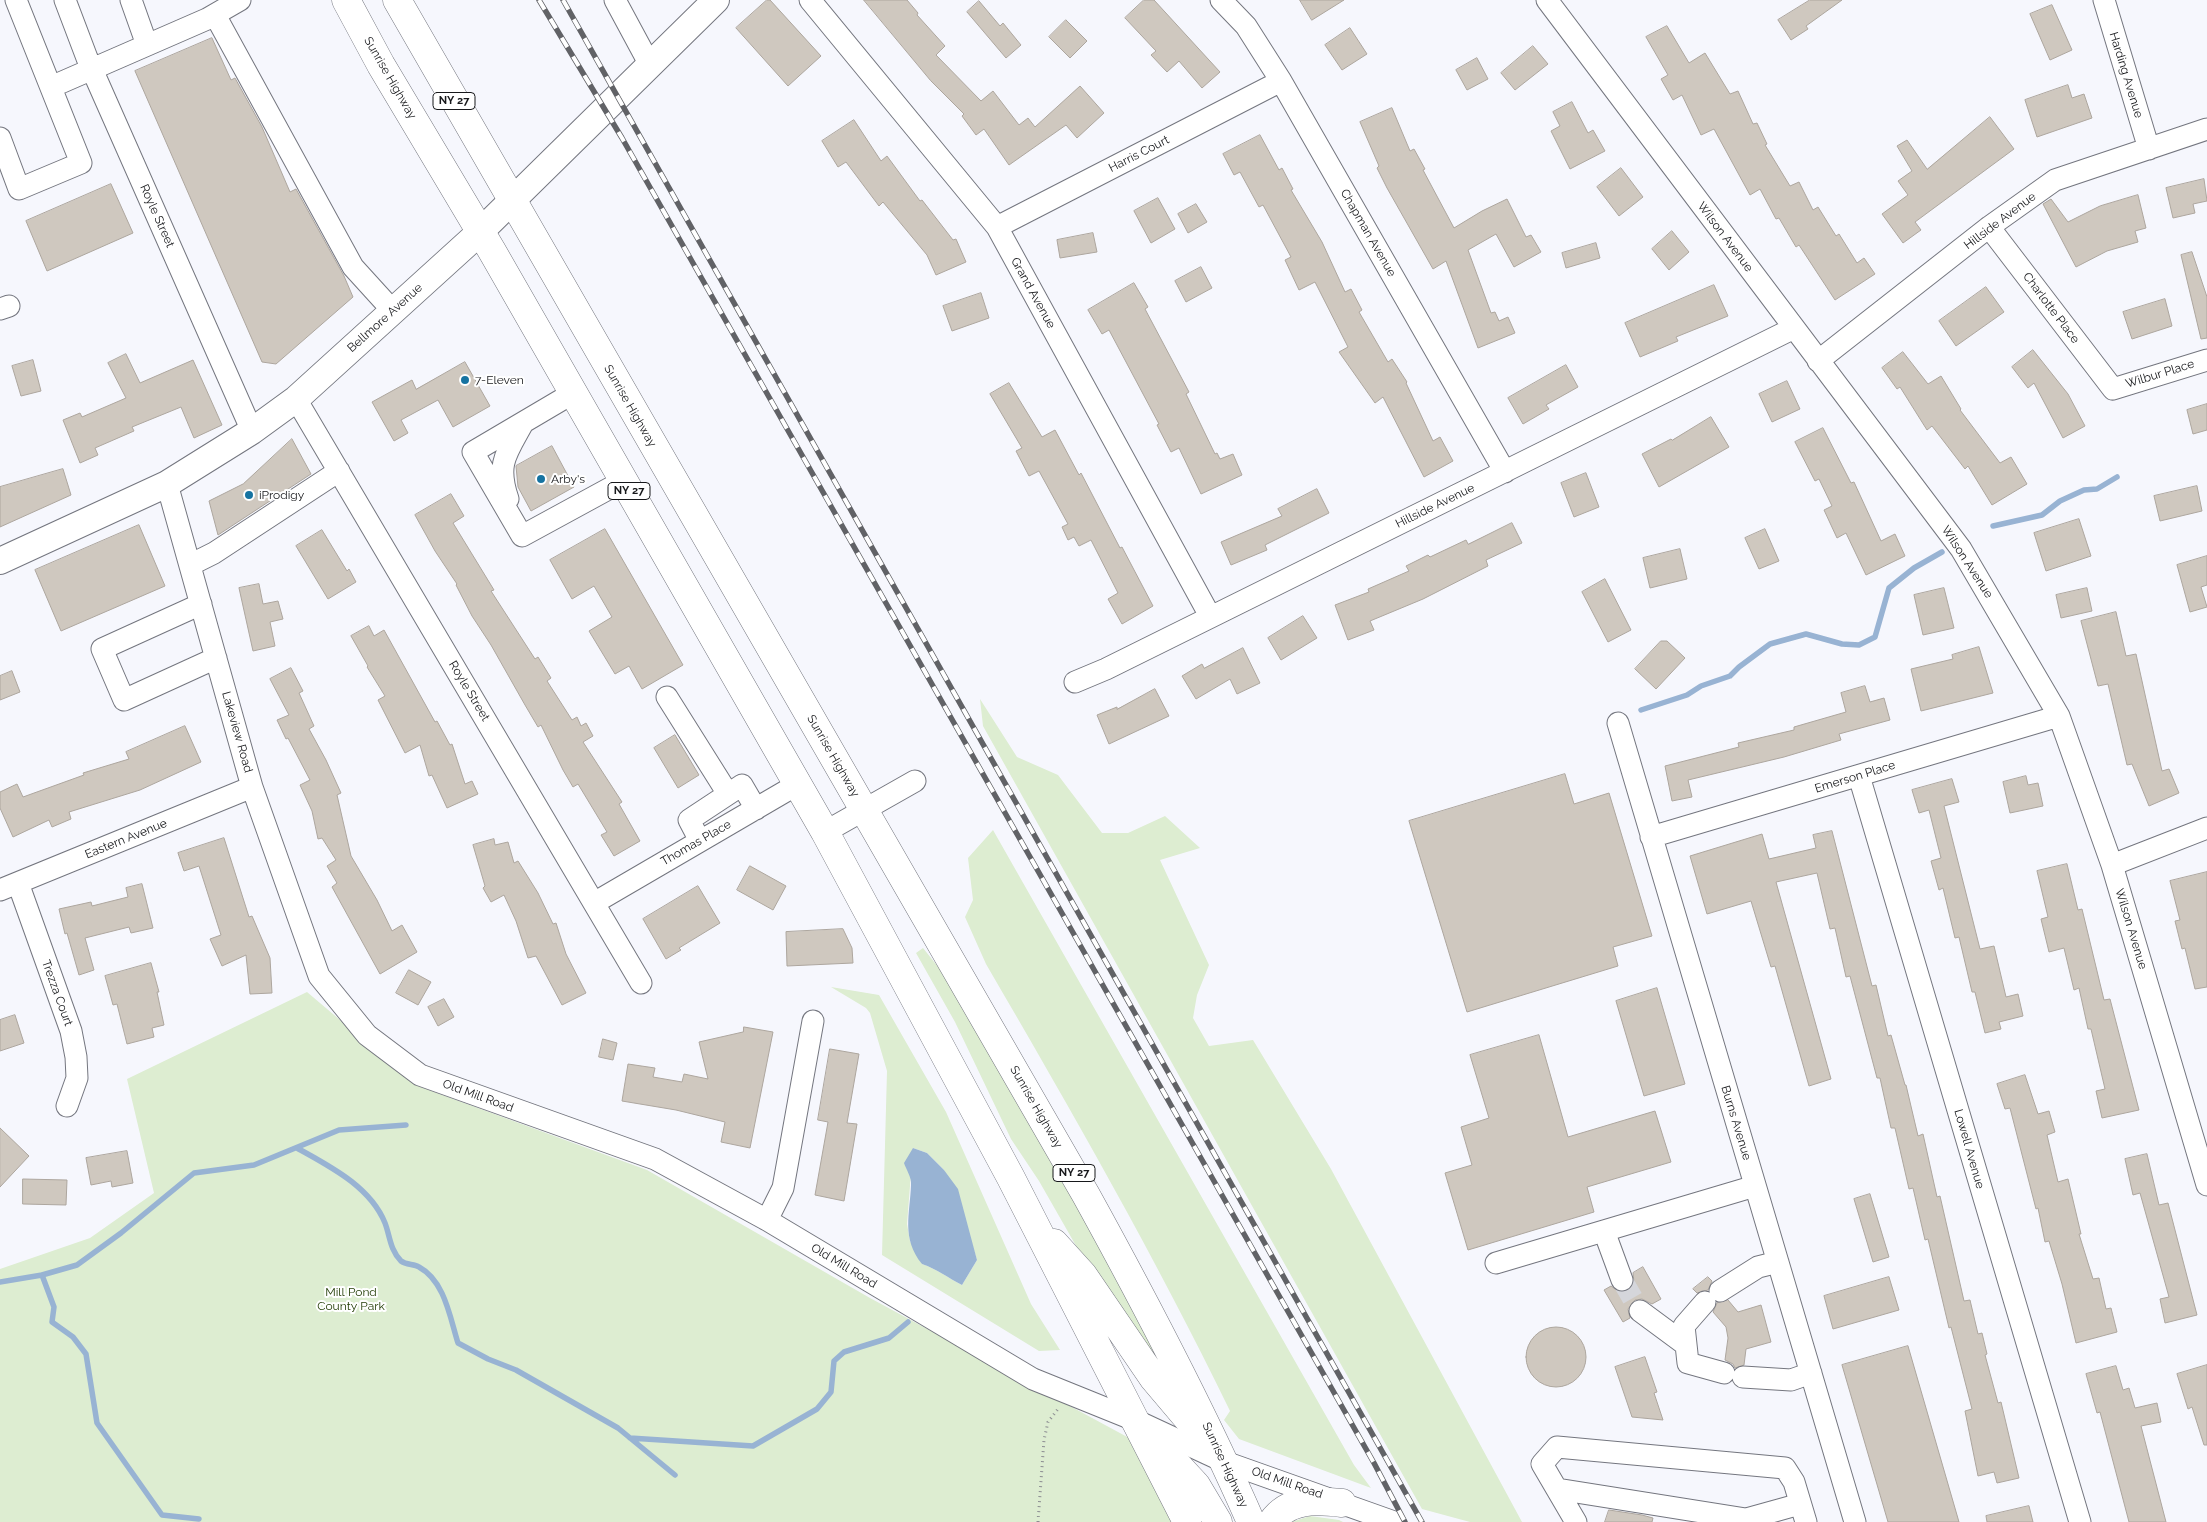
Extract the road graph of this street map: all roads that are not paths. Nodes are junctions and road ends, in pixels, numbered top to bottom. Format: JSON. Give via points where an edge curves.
{"nodes":[{"id":1,"x":16,"y":0,"type":"edge"},
{"id":2,"x":64,"y":0,"type":"edge"},
{"id":3,"x":131,"y":0,"type":"edge"},
{"id":4,"x":240,"y":0,"type":"edge"},
{"id":5,"x":346,"y":0,"type":"edge"},
{"id":6,"x":397,"y":0,"type":"edge"},
{"id":7,"x":615,"y":0,"type":"edge"},
{"id":8,"x":716,"y":0,"type":"edge"},
{"id":9,"x":810,"y":0,"type":"edge"},
{"id":10,"x":1221,"y":0,"type":"edge"},
{"id":11,"x":1547,"y":0,"type":"edge"},
{"id":12,"x":2104,"y":0,"type":"edge"},
{"id":13,"x":215,"y":15,"type":"junction"},
{"id":14,"x":147,"y":46,"type":"junction"},
{"id":15,"x":650,"y":65,"type":"junction"},
{"id":16,"x":92,"y":70,"type":"junction"},
{"id":17,"x":1281,"y":81,"type":"junction"},
{"id":18,"x":51,"y":87,"type":"junction"},
{"id":19,"x":2207,"y":129,"type":"edge"},
{"id":20,"x":0,"y":138,"type":"edge"},
{"id":21,"x":2149,"y":149,"type":"junction"},
{"id":22,"x":512,"y":201,"type":"junction"},
{"id":23,"x":997,"y":227,"type":"junction"},
{"id":24,"x":1989,"y":227,"type":"junction"},
{"id":25,"x":480,"y":232,"type":"junction"},
{"id":26,"x":393,"y":311,"type":"junction"},
{"id":27,"x":1794,"y":328,"type":"junction"},
{"id":28,"x":2207,"y":360,"type":"edge"},
{"id":29,"x":1818,"y":361,"type":"junction"},
{"id":30,"x":2113,"y":389,"type":"joint"},
{"id":31,"x":573,"y":393,"type":"junction"},
{"id":32,"x":296,"y":399,"type":"junction"},
{"id":33,"x":523,"y":423,"type":"junction"},
{"id":34,"x":252,"y":431,"type":"junction"},
{"id":35,"x":339,"y":471,"type":"junction"},
{"id":36,"x":1505,"y":472,"type":"junction"},
{"id":37,"x":624,"y":481,"type":"junction"},
{"id":38,"x":167,"y":484,"type":"junction"},
{"id":39,"x":584,"y":503,"type":"junction"},
{"id":40,"x":0,"y":561,"type":"edge"},
{"id":41,"x":190,"y":564,"type":"junction"},
{"id":42,"x":201,"y":604,"type":"junction"},
{"id":43,"x":1210,"y":616,"type":"junction"},
{"id":44,"x":216,"y":658,"type":"junction"},
{"id":45,"x":1075,"y":682,"type":"dead end"},
{"id":46,"x":667,"y":697,"type":"dead end"},
{"id":47,"x":2059,"y":716,"type":"junction"},
{"id":48,"x":1618,"y":724,"type":"dead end"},
{"id":49,"x":1859,"y":776,"type":"junction"},
{"id":50,"x":915,"y":781,"type":"dead end"},
{"id":51,"x":798,"y":784,"type":"junction"},
{"id":52,"x":252,"y":787,"type":"junction"},
{"id":53,"x":728,"y":794,"type":"junction"},
{"id":54,"x":756,"y":809,"type":"junction"},
{"id":55,"x":864,"y":811,"type":"junction"},
{"id":56,"x":2207,"y":828,"type":"edge"},
{"id":57,"x":825,"y":832,"type":"junction"},
{"id":58,"x":1651,"y":837,"type":"junction"},
{"id":59,"x":700,"y":841,"type":"junction"},
{"id":60,"x":2112,"y":865,"type":"junction"},
{"id":61,"x":9,"y":887,"type":"edge"},
{"id":62,"x":594,"y":903,"type":"junction"},
{"id":63,"x":320,"y":976,"type":"joint"},
{"id":64,"x":642,"y":984,"type":"dead end"},
{"id":65,"x":813,"y":1021,"type":"dead end"},
{"id":66,"x":67,"y":1106,"type":"dead end"},
{"id":67,"x":2207,"y":1184,"type":"edge"},
{"id":68,"x":1755,"y":1186,"type":"junction"},
{"id":69,"x":1029,"y":1215,"type":"junction"},
{"id":70,"x":767,"y":1220,"type":"junction"},
{"id":71,"x":1604,"y":1231,"type":"junction"},
{"id":72,"x":1778,"y":1262,"type":"junction"},
{"id":73,"x":1496,"y":1263,"type":"dead end"},
{"id":74,"x":1622,"y":1280,"type":"tunnel mouth"},
{"id":75,"x":1640,"y":1311,"type":"tunnel mouth"},
{"id":76,"x":1686,"y":1345,"type":"junction"},
{"id":77,"x":1811,"y":1373,"type":"junction"},
{"id":78,"x":1137,"y":1421,"type":"junction"},
{"id":79,"x":1225,"y":1462,"type":"junction"},
{"id":80,"x":1557,"y":1489,"type":"junction"},
{"id":81,"x":1342,"y":1503,"type":"junction"},
{"id":82,"x":1803,"y":1513,"type":"edge"},
{"id":83,"x":1746,"y":1520,"type":"edge"},
{"id":84,"x":1188,"y":1522,"type":"edge"},
{"id":85,"x":1218,"y":1522,"type":"edge"},
{"id":86,"x":1251,"y":1522,"type":"edge"},
{"id":87,"x":1272,"y":1522,"type":"edge"},
{"id":88,"x":1394,"y":1522,"type":"edge"},
{"id":89,"x":1576,"y":1522,"type":"edge"},
{"id":90,"x":1855,"y":1522,"type":"edge"},
{"id":91,"x":2080,"y":1522,"type":"edge"}],
"edges":[{"from":1,"to":18,"type":"street"},
{"from":2,"to":16,"type":"street","name":"Royle Street"},
{"from":3,"to":14,"type":"street"},
{"from":4,"to":13,"type":"street"},
{"from":5,"to":25,"type":"highway","name":"Sunrise Highway","number":"NY 27"},
{"from":6,"to":22,"type":"highway","name":"Sunrise Highway","number":"NY 27"},
{"from":7,"to":15,"type":"street"},
{"from":8,"to":15,"type":"main road","name":"Bellmore Avenue"},
{"from":9,"to":23,"type":"street","name":"Grand Avenue"},
{"from":10,"to":17,"type":"street","name":"Chapman Avenue","via":[[1246,26]]},
{"from":11,"to":27,"type":"street","name":"Wilson Avenue"},
{"from":12,"to":21,"type":"street","name":"Harding Avenue"},
{"from":13,"to":14,"type":"street"},
{"from":13,"to":26,"type":"street","via":[[353,266]]},
{"from":14,"to":16,"type":"street"},
{"from":15,"to":22,"type":"main road","name":"Bellmore Avenue"},
{"from":16,"to":18,"type":"street"},
{"from":16,"to":34,"type":"street","name":"Royle Street"},
{"from":17,"to":23,"type":"street","name":"Harris Court"},
{"from":17,"to":36,"type":"street","name":"Chapman Avenue"},
{"from":18,"to":20,"type":"street","via":[[81,163],[19,188]]},
{"from":19,"to":21,"type":"street","name":"Hillside Avenue"},
{"from":21,"to":24,"type":"street","name":"Hillside Avenue","via":[[2055,180]]},
{"from":22,"to":25,"type":"main road","name":"Bellmore Avenue"},
{"from":22,"to":55,"type":"highway","name":"Sunrise Highway","number":"NY 27"},
{"from":23,"to":43,"type":"street","name":"Grand Avenue"},
{"from":24,"to":29,"type":"street","name":"Hillside Avenue"},
{"from":24,"to":30,"type":"street","name":"Charlotte Place"},
{"from":25,"to":26,"type":"main road","name":"Bellmore Avenue"},
{"from":25,"to":31,"type":"highway","name":"Sunrise Highway","number":"NY 27"},
{"from":26,"to":32,"type":"main road","name":"Bellmore Avenue"},
{"from":27,"to":29,"type":"street","name":"Wilson Avenue"},
{"from":27,"to":36,"type":"street","name":"Hillside Avenue"},
{"from":28,"to":30,"type":"street","name":"Wilbur Place"},
{"from":29,"to":47,"type":"street","name":"Wilson Avenue","via":[[1961,549]]},
{"from":31,"to":33,"type":"street"},
{"from":31,"to":37,"type":"highway","name":"Sunrise Highway","number":"NY 27"},
{"from":32,"to":34,"type":"main road","name":"Bellmore Avenue"},
{"from":32,"to":35,"type":"street","name":"Royle Street"},
{"from":33,"to":39,"type":"street","via":[[501,470],[510,505],[526,516],[535,516],[563,503]]},
{"from":33,"to":39,"type":"street","via":[[473,452],[522,536]]},
{"from":34,"to":38,"type":"main road","name":"Bellmore Avenue"},
{"from":35,"to":41,"type":"street","via":[[214,553]]},
{"from":35,"to":62,"type":"street","name":"Royle Street"},
{"from":36,"to":43,"type":"street","name":"Hillside Avenue"},
{"from":37,"to":39,"type":"street"},
{"from":37,"to":51,"type":"highway","name":"Sunrise Highway","number":"NY 27"},
{"from":38,"to":40,"type":"main road","name":"Bellmore Avenue"},
{"from":38,"to":41,"type":"street","name":"Lakeview Road"},
{"from":41,"to":42,"type":"street","name":"Lakeview Road"},
{"from":42,"to":44,"type":"street","name":"Lakeview Road"},
{"from":42,"to":44,"type":"street","via":[[102,649],[124,700]]},
{"from":43,"to":45,"type":"street","name":"Hillside Avenue"},
{"from":44,"to":52,"type":"street","name":"Lakeview Road"},
{"from":46,"to":53,"type":"street"},
{"from":47,"to":49,"type":"street","name":"Emerson Place"},
{"from":47,"to":60,"type":"street","name":"Wilson Avenue"},
{"from":48,"to":58,"type":"street","name":"Burns Avenue"},
{"from":49,"to":58,"type":"street","name":"Emerson Place"},
{"from":49,"to":91,"type":"street","name":"Lowell Avenue"},
{"from":50,"to":55,"type":"street"},
{"from":51,"to":54,"type":"street","name":"Thomas Place"},
{"from":51,"to":57,"type":"highway","name":"Sunrise Highway","number":"NY 27"},
{"from":52,"to":61,"type":"street","name":"Eastern Avenue"},
{"from":52,"to":63,"type":"street","name":"Lakeview Road"},
{"from":53,"to":54,"type":"street","via":[[742,785]]},
{"from":53,"to":59,"type":"street","via":[[688,820]]},
{"from":54,"to":59,"type":"street","name":"Thomas Place"},
{"from":55,"to":57,"type":"street"},
{"from":55,"to":79,"type":"highway","name":"Sunrise Highway","number":"NY 27","via":[[1140,1292]]},
{"from":56,"to":60,"type":"street"},
{"from":57,"to":69,"type":"highway","name":"Sunrise Highway","number":"NY 27"},
{"from":58,"to":68,"type":"street","name":"Burns Avenue"},
{"from":59,"to":62,"type":"street","name":"Thomas Place"},
{"from":60,"to":67,"type":"street","name":"Wilson Avenue"},
{"from":61,"to":66,"type":"street","name":"Trezza Court","via":[[71,1031],[77,1078]]},
{"from":62,"to":64,"type":"street","name":"Royle Street"},
{"from":63,"to":70,"type":"street","name":"Old Mill Road","via":[[367,1036],[420,1075],[655,1159]]},
{"from":65,"to":70,"type":"street","via":[[783,1188]]},
{"from":68,"to":71,"type":"street"},
{"from":68,"to":72,"type":"street","name":"Burns Avenue"},
{"from":69,"to":78,"type":"highway","name":"Sunrise Highway","number":"NY 27"},
{"from":69,"to":79,"type":"highway","via":[[1083,1275],[1154,1379]]},
{"from":70,"to":78,"type":"street","name":"Old Mill Road","via":[[1032,1379]]},
{"from":71,"to":73,"type":"street"},
{"from":71,"to":74,"type":"street"},
{"from":72,"to":76,"type":"street","via":[[1758,1266],[1712,1296],[1684,1326]]},
{"from":72,"to":77,"type":"street","name":"Burns Avenue"},
{"from":75,"to":76,"type":"street"},
{"from":76,"to":77,"type":"street","via":[[1688,1363],[1733,1375],[1791,1380]]},
{"from":77,"to":90,"type":"street","name":"Burns Avenue"},
{"from":78,"to":79,"type":"street","name":"Old Mill Road"},
{"from":78,"to":84,"type":"highway","name":"Sunrise Highway","number":"NY 27"},
{"from":78,"to":85,"type":"highway","via":[[1196,1485]]},
{"from":79,"to":81,"type":"street","name":"Old Mill Road"},
{"from":79,"to":86,"type":"highway","name":"Sunrise Highway","number":"NY 27"},
{"from":80,"to":82,"type":"street","via":[[1542,1464],[1557,1447],[1785,1468],[1794,1482]]},
{"from":80,"to":83,"type":"street"},
{"from":80,"to":89,"type":"street"},
{"from":81,"to":87,"type":"highway","via":[[1298,1503]]},
{"from":81,"to":88,"type":"street","name":"Old Mill Road"},
{"from":82,"to":83,"type":"street"}]}
